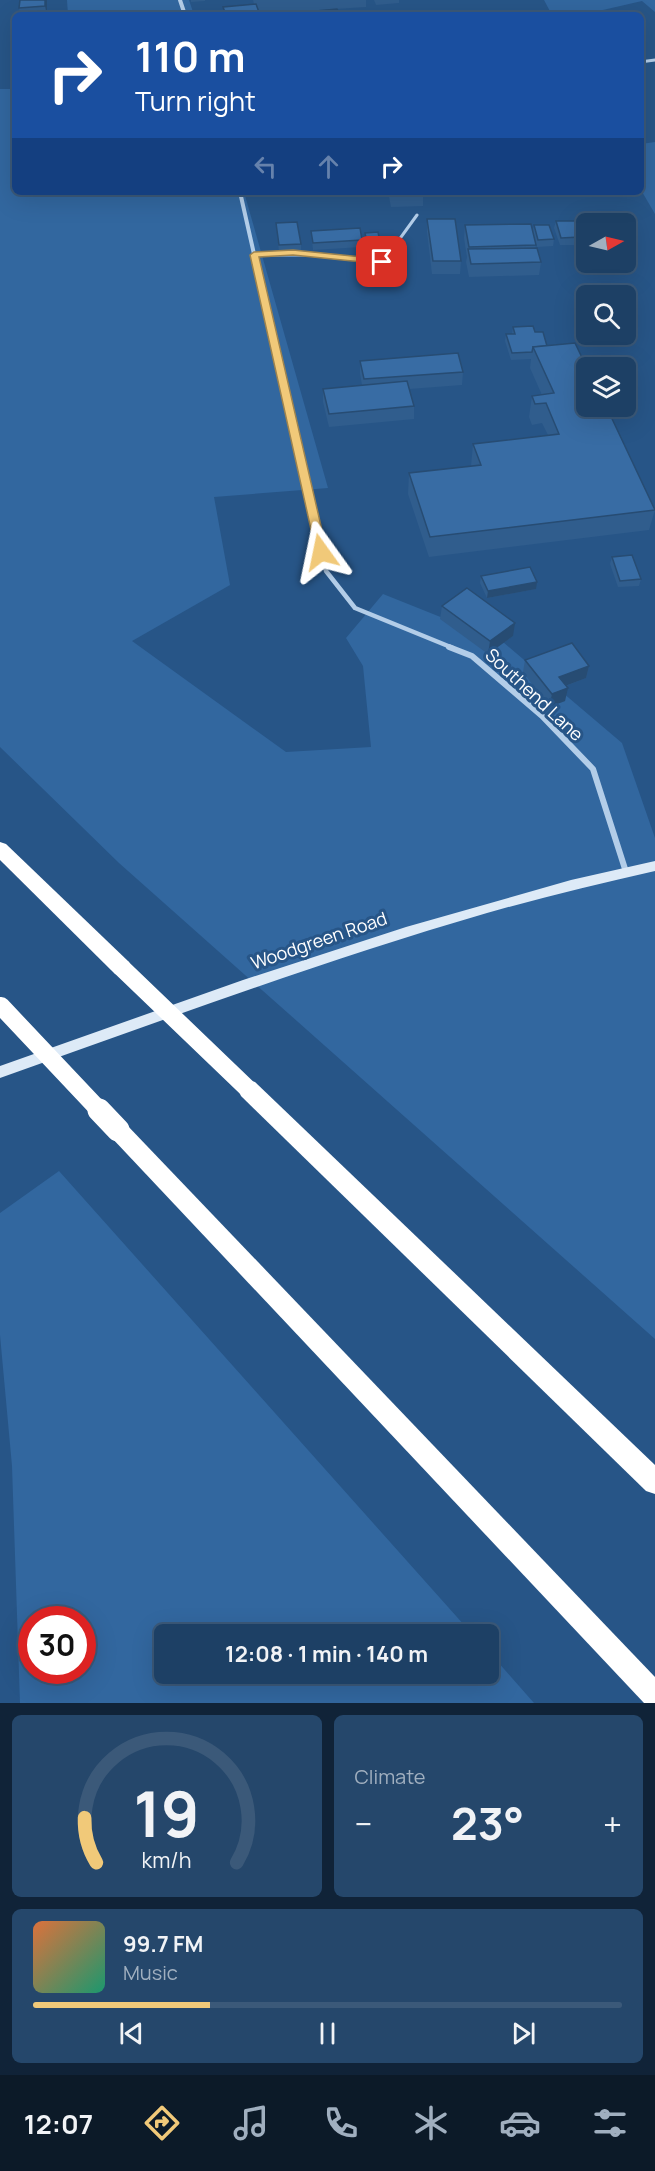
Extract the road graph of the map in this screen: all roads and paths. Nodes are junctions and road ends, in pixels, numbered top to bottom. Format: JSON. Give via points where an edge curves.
{"nodes":[{"id":1,"x":241,"y":195,"type":"edge"},
{"id":2,"x":417,"y":215,"type":"dead end"},
{"id":3,"x":254,"y":255,"type":"junction"},
{"id":4,"x":0,"y":849,"type":"edge"},
{"id":5,"x":655,"y":866,"type":"edge"},
{"id":6,"x":626,"y":872,"type":"junction"},
{"id":7,"x":0,"y":1006,"type":"edge"},
{"id":8,"x":0,"y":1072,"type":"edge"},
{"id":9,"x":655,"y":1482,"type":"edge"},
{"id":10,"x":655,"y":1696,"type":"edge"}],
"edges":[{"from":1,"to":3,"type":"street","name":"Southend Lane"},
{"from":2,"to":3,"type":"lane","via":[[382,262],[293,253]]},
{"from":3,"to":6,"type":"street","name":"Southend Lane","via":[[326,571],[355,608],[472,656],[542,716],[593,769]]},
{"from":4,"to":9,"type":"highway","bridge":true},
{"from":5,"to":6,"type":"street","name":"Woodgreen Road"},
{"from":6,"to":8,"type":"street","name":"Woodgreen Road","via":[[496,904],[372,941]]},
{"from":7,"to":10,"type":"highway","bridge":true}]}
